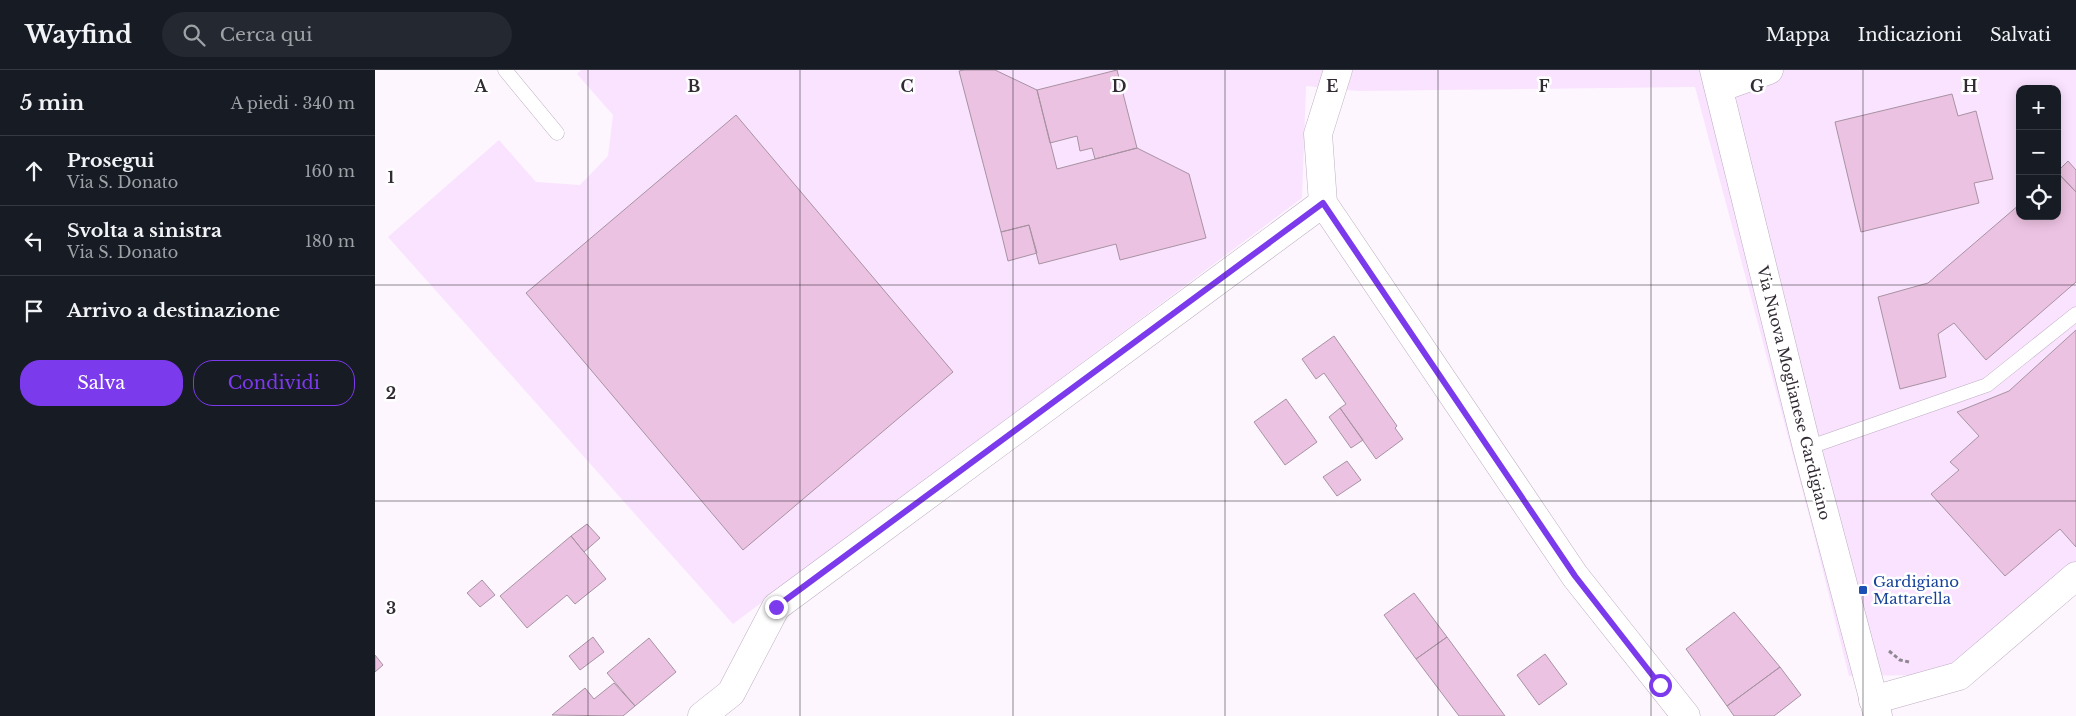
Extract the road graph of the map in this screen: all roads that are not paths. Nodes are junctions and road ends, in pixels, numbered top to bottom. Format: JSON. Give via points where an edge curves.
{"nodes":[{"id":1,"x":505,"y":70,"type":"edge"},
{"id":2,"x":1338,"y":70,"type":"edge"},
{"id":3,"x":1769,"y":70,"type":"edge"},
{"id":4,"x":1717,"y":79,"type":"edge"},
{"id":5,"x":557,"y":133,"type":"dead end"},
{"id":6,"x":1323,"y":203,"type":"junction"},
{"id":7,"x":2076,"y":314,"type":"edge"},
{"id":8,"x":1807,"y":448,"type":"junction"},
{"id":9,"x":2076,"y":576,"type":"edge"},
{"id":10,"x":1875,"y":708,"type":"edge"},
{"id":11,"x":702,"y":716,"type":"edge"},
{"id":12,"x":1686,"y":716,"type":"edge"}],
"edges":[{"from":1,"to":5,"type":"lane"},
{"from":2,"to":6,"type":"street","via":[[1318,134]]},
{"from":3,"to":4,"type":"street"},
{"from":4,"to":8,"type":"street","name":"Via Nuova Moglianese Gardigiano"},
{"from":6,"to":11,"type":"street","via":[[776,607],[731,693]]},
{"from":6,"to":12,"type":"street","via":[[1575,576]]},
{"from":7,"to":8,"type":"lane","via":[[1987,385]]},
{"from":8,"to":10,"type":"street","name":"Via Nuova Moglianese Gardigiano"},
{"from":9,"to":10,"type":"street","via":[[1959,676]]}]}
